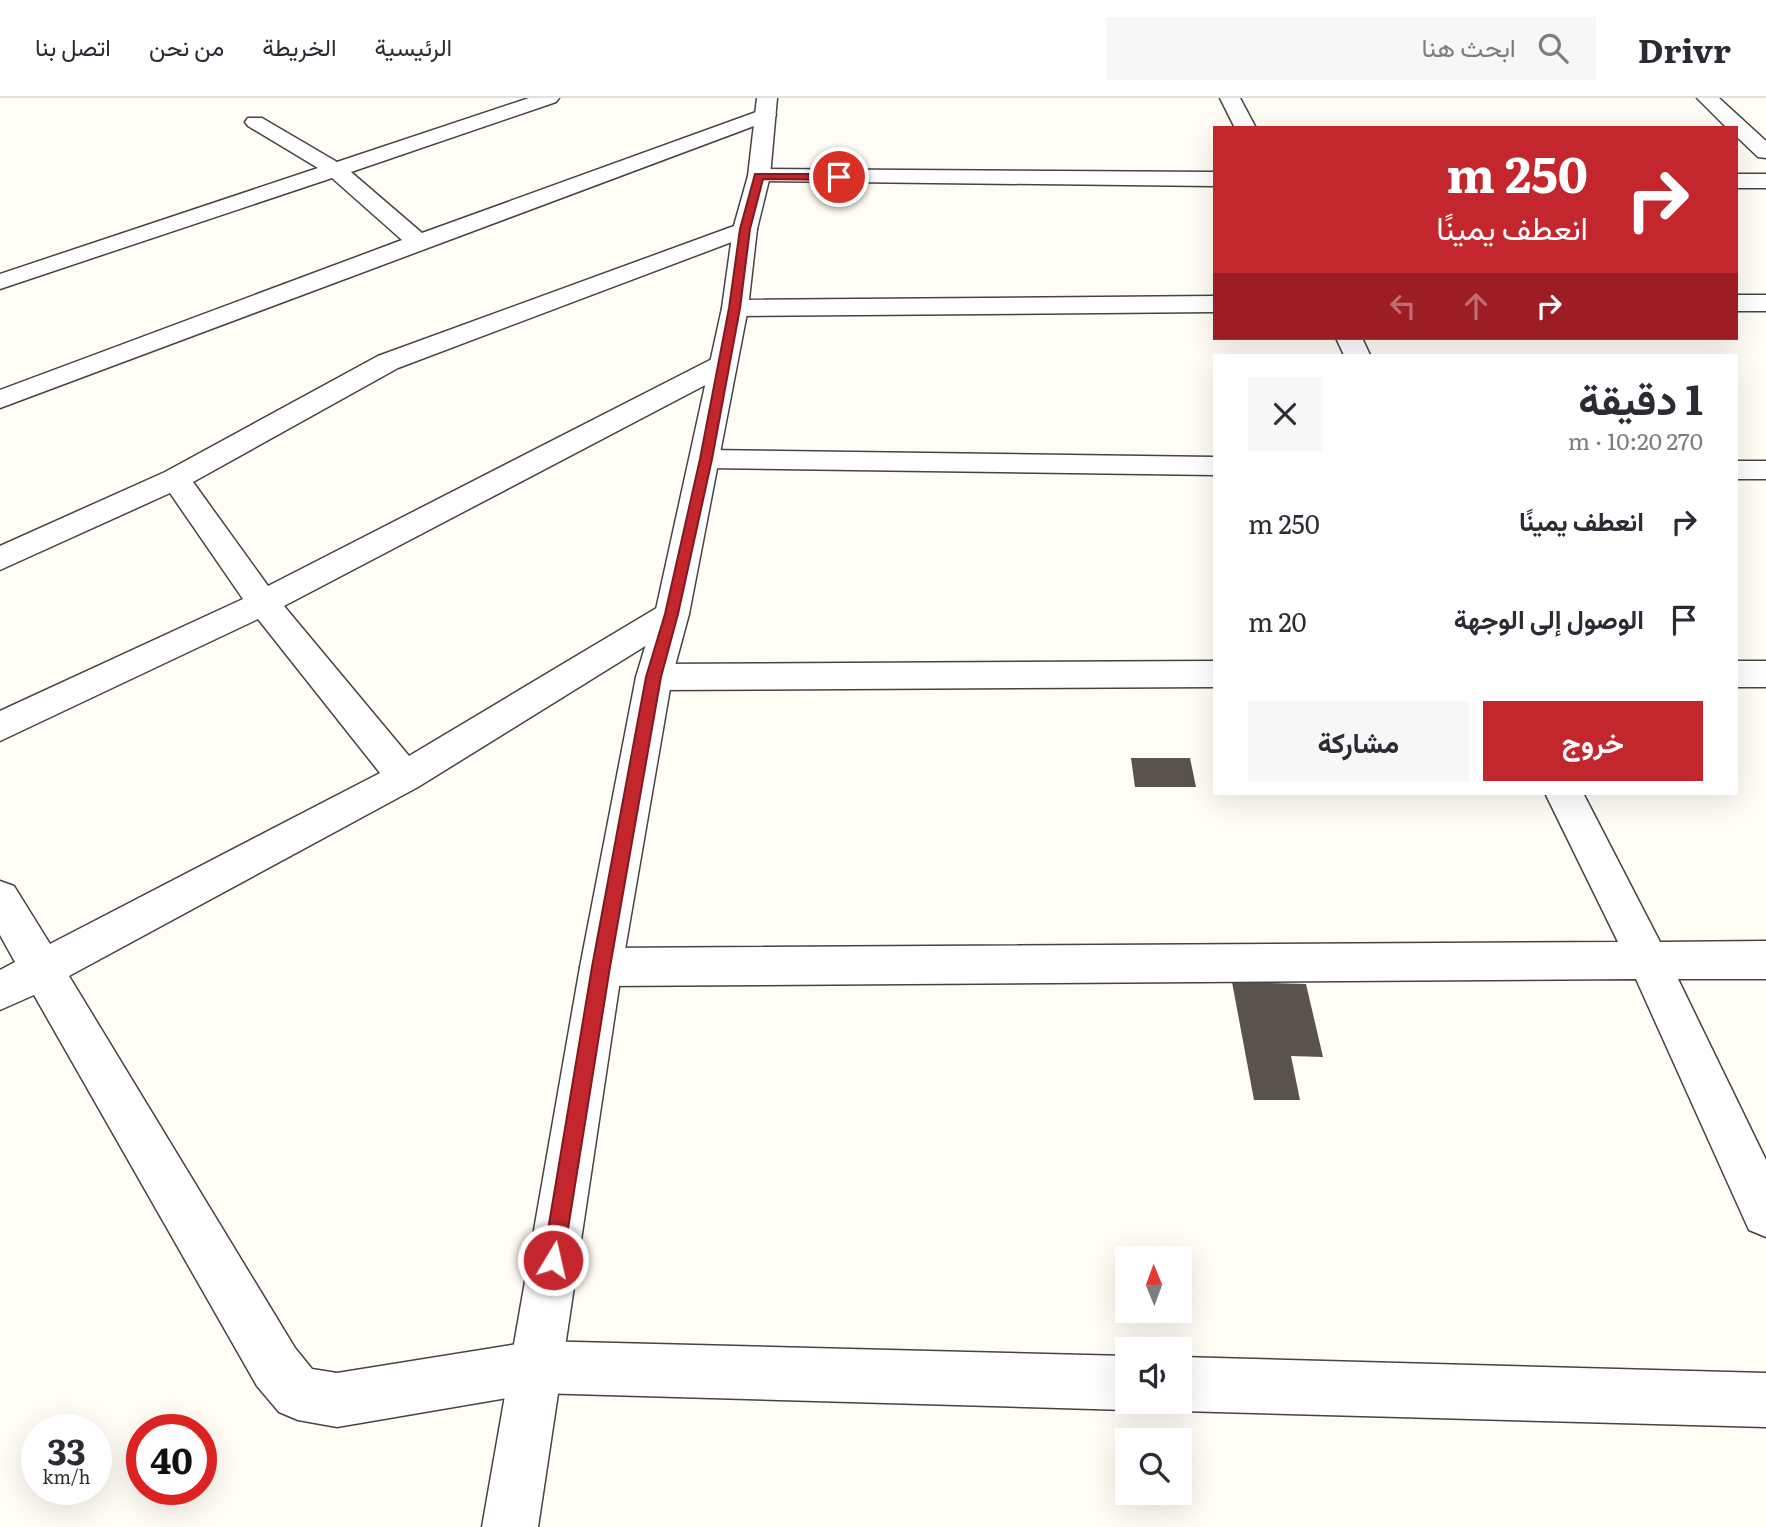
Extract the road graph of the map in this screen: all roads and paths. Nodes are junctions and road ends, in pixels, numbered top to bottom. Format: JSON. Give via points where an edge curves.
{"nodes":[{"id":1,"x":549,"y":98,"type":"edge"},
{"id":2,"x":1230,"y":98,"type":"edge"},
{"id":3,"x":1707,"y":98,"type":"edge"},
{"id":4,"x":766,"y":107,"type":"edge"},
{"id":5,"x":255,"y":122,"type":"dead end"},
{"id":6,"x":1244,"y":126,"type":"edge"},
{"id":7,"x":1738,"y":126,"type":"edge"},
{"id":8,"x":1738,"y":126,"type":"edge"},
{"id":9,"x":1766,"y":152,"type":"edge"},
{"id":10,"x":336,"y":170,"type":"junction"},
{"id":11,"x":759,"y":176,"type":"junction"},
{"id":12,"x":1213,"y":179,"type":"edge"},
{"id":13,"x":1738,"y":181,"type":"edge"},
{"id":14,"x":1766,"y":181,"type":"edge"},
{"id":15,"x":745,"y":229,"type":"junction"},
{"id":16,"x":419,"y":242,"type":"junction"},
{"id":17,"x":0,"y":282,"type":"edge"},
{"id":18,"x":1738,"y":303,"type":"edge"},
{"id":19,"x":1766,"y":303,"type":"edge"},
{"id":20,"x":1213,"y":304,"type":"edge"},
{"id":21,"x":735,"y":308,"type":"junction"},
{"id":22,"x":722,"y":365,"type":"junction"},
{"id":23,"x":0,"y":400,"type":"edge"},
{"id":24,"x":706,"y":459,"type":"junction"},
{"id":25,"x":1213,"y":466,"type":"edge"},
{"id":26,"x":1738,"y":470,"type":"edge"},
{"id":27,"x":1766,"y":470,"type":"edge"},
{"id":28,"x":176,"y":479,"type":"junction"},
{"id":29,"x":0,"y":559,"type":"edge"},
{"id":30,"x":263,"y":603,"type":"junction"},
{"id":31,"x":671,"y":614,"type":"junction"},
{"id":32,"x":1213,"y":674,"type":"edge"},
{"id":33,"x":1738,"y":674,"type":"edge"},
{"id":34,"x":1766,"y":674,"type":"edge"},
{"id":35,"x":653,"y":677,"type":"junction"},
{"id":36,"x":0,"y":727,"type":"edge"},
{"id":37,"x":405,"y":777,"type":"junction"},
{"id":38,"x":1565,"y":795,"type":"edge"},
{"id":39,"x":0,"y":898,"type":"edge"},
{"id":40,"x":1647,"y":958,"type":"junction"},
{"id":41,"x":1766,"y":960,"type":"edge"},
{"id":42,"x":601,"y":967,"type":"junction"},
{"id":43,"x":21,"y":979,"type":"edge"},
{"id":44,"x":1766,"y":1213,"type":"edge"},
{"id":45,"x":536,"y":1367,"type":"junction"},
{"id":46,"x":1115,"y":1383,"type":"edge"},
{"id":47,"x":1192,"y":1384,"type":"edge"},
{"id":48,"x":1766,"y":1400,"type":"edge"},
{"id":49,"x":510,"y":1527,"type":"edge"}],
"edges":[{"from":1,"to":10,"type":"street"},
{"from":2,"to":6,"type":"street"},
{"from":3,"to":7,"type":"street"},
{"from":4,"to":11,"type":"street"},
{"from":4,"to":16,"type":"street"},
{"from":5,"to":10,"type":"street"},
{"from":8,"to":9,"type":"street"},
{"from":10,"to":16,"type":"street"},
{"from":10,"to":17,"type":"street"},
{"from":11,"to":12,"type":"street"},
{"from":11,"to":15,"type":"street"},
{"from":13,"to":14,"type":"street"},
{"from":15,"to":21,"type":"street"},
{"from":15,"to":28,"type":"street","via":[[388,362]]},
{"from":16,"to":23,"type":"street"},
{"from":18,"to":19,"type":"street"},
{"from":20,"to":21,"type":"street"},
{"from":21,"to":22,"type":"street"},
{"from":22,"to":24,"type":"street"},
{"from":22,"to":30,"type":"street"},
{"from":24,"to":25,"type":"street"},
{"from":24,"to":31,"type":"street"},
{"from":26,"to":27,"type":"street"},
{"from":28,"to":29,"type":"street"},
{"from":28,"to":30,"type":"street"},
{"from":30,"to":36,"type":"street"},
{"from":30,"to":37,"type":"street"},
{"from":31,"to":35,"type":"street"},
{"from":31,"to":37,"type":"street"},
{"from":32,"to":35,"type":"street"},
{"from":33,"to":34,"type":"street"},
{"from":35,"to":42,"type":"street"},
{"from":37,"to":43,"type":"street"},
{"from":38,"to":40,"type":"street"},
{"from":39,"to":43,"type":"street"},
{"from":40,"to":41,"type":"street"},
{"from":40,"to":42,"type":"street"},
{"from":40,"to":44,"type":"street"},
{"from":42,"to":45,"type":"street"},
{"from":43,"to":45,"type":"street","via":[[276,1367],[298,1393],[337,1400]]},
{"from":45,"to":46,"type":"street"},
{"from":45,"to":49,"type":"street"},
{"from":47,"to":48,"type":"street"}]}
